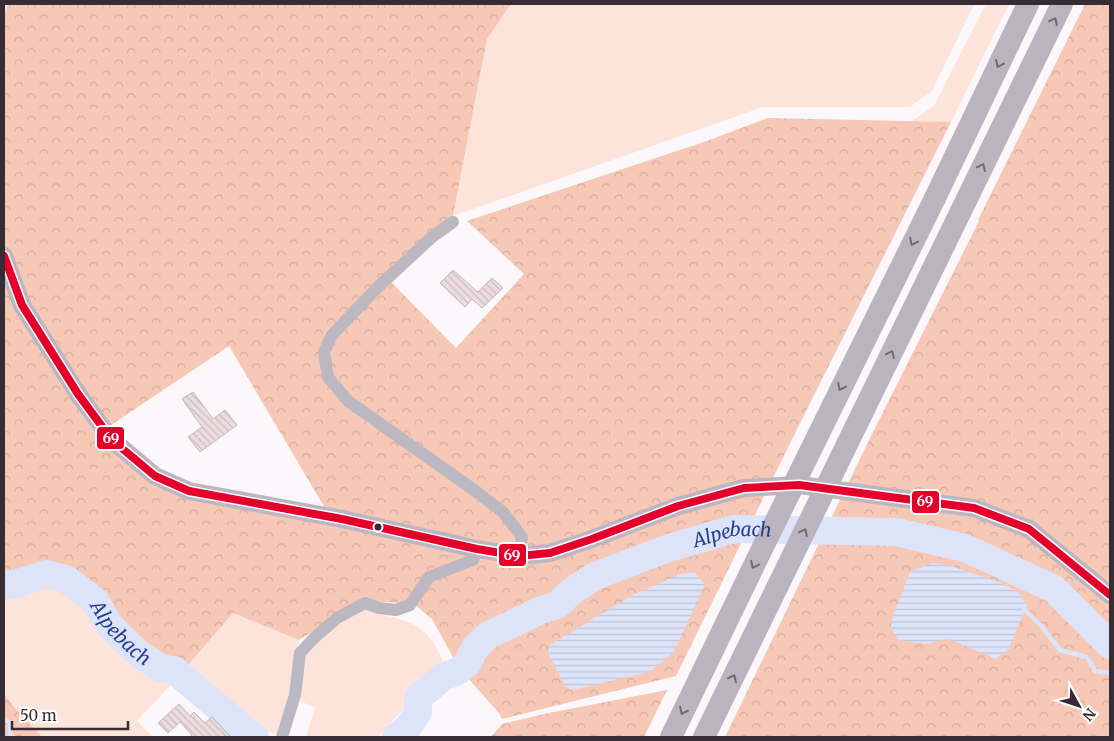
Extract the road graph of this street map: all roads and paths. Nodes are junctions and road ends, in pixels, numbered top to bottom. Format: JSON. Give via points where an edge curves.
{"nodes":[{"id":1,"x":1028,"y":4,"type":"edge"},
{"id":2,"x":1062,"y":4,"type":"edge"},
{"id":3,"x":453,"y":222,"type":"dead end"},
{"id":4,"x":4,"y":256,"type":"edge"},
{"id":5,"x":477,"y":549,"type":"junction"},
{"id":6,"x":519,"y":556,"type":"junction"},
{"id":7,"x":1110,"y":595,"type":"edge"},
{"id":8,"x":284,"y":733,"type":"edge"},
{"id":9,"x":670,"y":737,"type":"edge"},
{"id":10,"x":704,"y":737,"type":"edge"}],
"edges":[{"from":1,"to":9,"type":"highway","one_way":true,"bridge":true},
{"from":10,"to":2,"type":"highway","one_way":true,"bridge":true},
{"from":3,"to":6,"type":"street","via":[[432,237],[332,335],[324,352],[328,377],[348,401],[503,512],[522,537]]},
{"from":4,"to":5,"type":"main road","via":[[22,305],[78,394],[112,440],[155,476],[189,491],[342,519]]},
{"from":5,"to":6,"type":"main road"},
{"from":5,"to":8,"type":"street","via":[[473,560],[430,578],[410,605],[396,610],[365,603],[337,618],[314,638],[300,653],[295,695]]},
{"from":6,"to":7,"type":"main road","via":[[550,552],[592,540],[678,506],[744,488],[799,485],[974,508],[1029,529]]}]}
